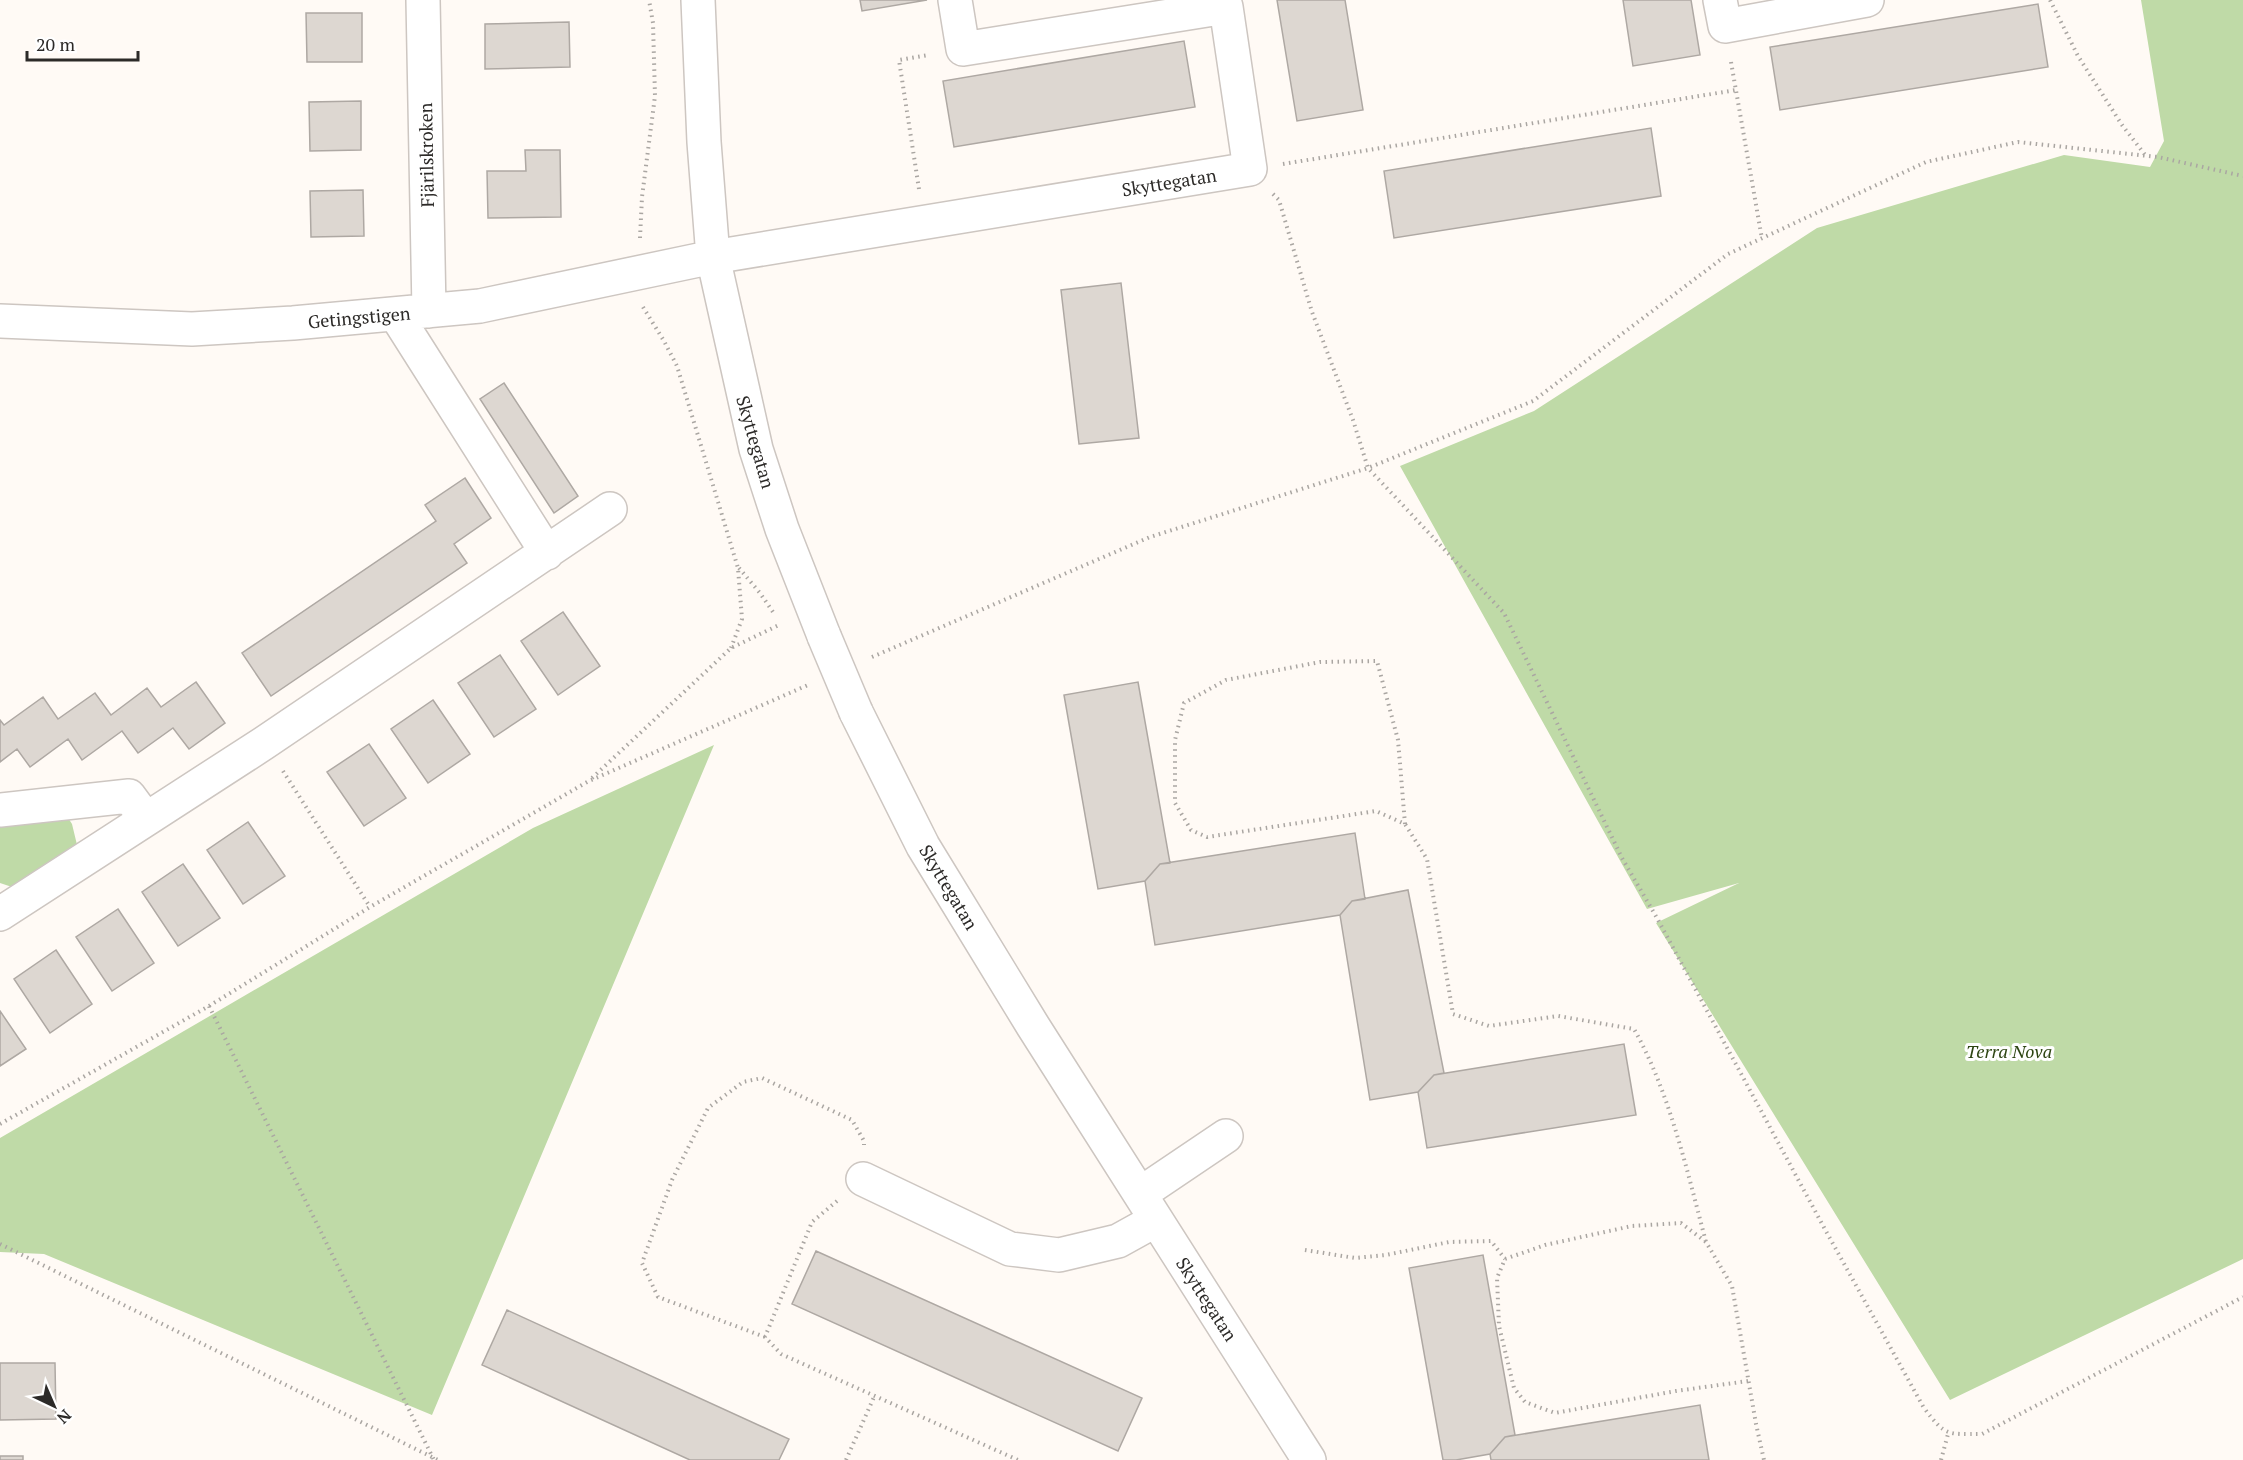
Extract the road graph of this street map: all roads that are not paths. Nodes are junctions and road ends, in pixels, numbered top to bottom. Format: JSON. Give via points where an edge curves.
{"nodes":[{"id":1,"x":423,"y":0,"type":"edge"},
{"id":2,"x":698,"y":0,"type":"edge"},
{"id":3,"x":955,"y":0,"type":"edge"},
{"id":4,"x":1867,"y":0,"type":"edge"},
{"id":5,"x":1225,"y":4,"type":"edge"},
{"id":6,"x":1723,"y":13,"type":"edge"},
{"id":7,"x":713,"y":256,"type":"junction"},
{"id":8,"x":429,"y":311,"type":"junction"},
{"id":9,"x":396,"y":315,"type":"junction"},
{"id":10,"x":0,"y":321,"type":"edge"},
{"id":11,"x":610,"y":509,"type":"dead end"},
{"id":12,"x":547,"y":553,"type":"junction"},
{"id":13,"x":0,"y":810,"type":"edge"},
{"id":14,"x":146,"y":819,"type":"junction"},
{"id":15,"x":0,"y":914,"type":"edge"},
{"id":16,"x":1226,"y":1136,"type":"dead end"},
{"id":17,"x":863,"y":1179,"type":"road end"},
{"id":18,"x":1148,"y":1207,"type":"junction"},
{"id":19,"x":1309,"y":1460,"type":"edge"}],
"edges":[{"from":1,"to":8,"type":"street","name":"Fjärilskroken"},
{"from":2,"to":7,"type":"street","name":"Skyttegatan"},
{"from":3,"to":5,"type":"street","via":[[963,49]]},
{"from":4,"to":6,"type":"street"},
{"from":5,"to":7,"type":"street","name":"Skyttegatan","via":[[1250,169]]},
{"from":7,"to":8,"type":"street","name":"Getingstigen","via":[[480,306]]},
{"from":7,"to":18,"type":"street","name":"Skyttegatan","bridge":true,"via":[[756,449],[782,529],[856,712],[923,846]]},
{"from":8,"to":9,"type":"street","name":"Getingstigen"},
{"from":9,"to":10,"type":"street","name":"Getingstigen","via":[[192,329]]},
{"from":9,"to":12,"type":"street"},
{"from":11,"to":12,"type":"street"},
{"from":12,"to":14,"type":"street"},
{"from":13,"to":14,"type":"street","via":[[129,796]]},
{"from":14,"to":15,"type":"street"},
{"from":16,"to":18,"type":"street"},
{"from":17,"to":18,"type":"street","via":[[1010,1249],[1059,1255],[1118,1241]]},
{"from":18,"to":19,"type":"street","name":"Skyttegatan"}]}
